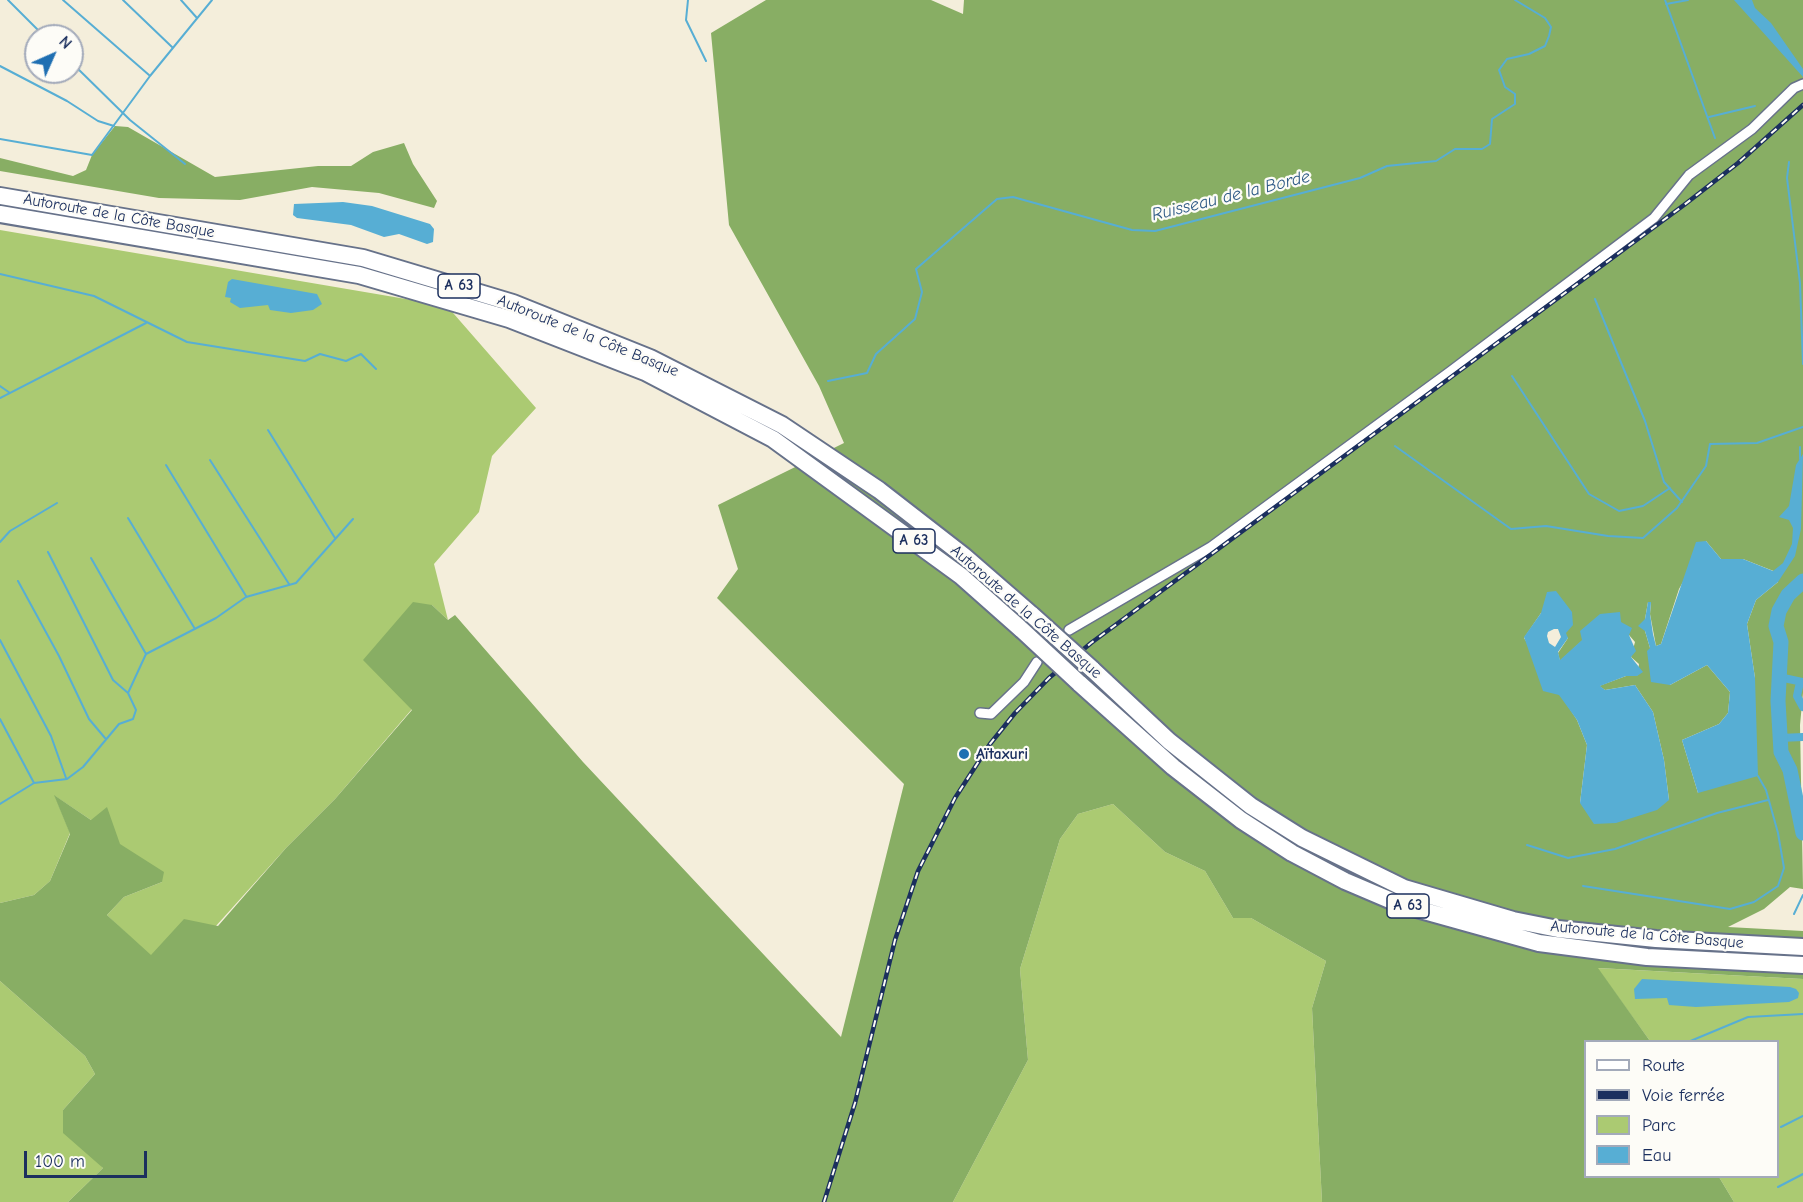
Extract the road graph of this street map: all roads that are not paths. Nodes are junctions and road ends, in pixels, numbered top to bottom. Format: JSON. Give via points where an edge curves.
{"nodes":[{"id":1,"x":1803,"y":84,"type":"edge"},
{"id":2,"x":0,"y":196,"type":"edge"},
{"id":3,"x":0,"y":214,"type":"edge"},
{"id":4,"x":1069,"y":630,"type":"dead end"},
{"id":5,"x":1037,"y":663,"type":"dead end"},
{"id":6,"x":980,"y":713,"type":"dead end"},
{"id":7,"x":1803,"y":947,"type":"edge"},
{"id":8,"x":1803,"y":964,"type":"edge"}],
"edges":[{"from":1,"to":4,"type":"street","via":[[1752,129],[1689,175],[1665,208],[1641,229],[1211,547]]},
{"from":2,"to":7,"type":"highway","name":"Autoroute de la Côte Basque","number":"A 63","bridge":true,"via":[[363,258],[513,303],[650,358],[782,425],[879,490],[964,556],[1169,741],[1251,806],[1302,838],[1404,888],[1513,920],[1656,939]]},
{"from":3,"to":8,"type":"highway","name":"Autoroute de la Côte Basque","number":"A 63","bridge":true,"via":[[359,274],[509,319],[655,378],[773,439],[867,505],[961,576],[1173,767],[1241,820],[1345,881],[1399,904],[1514,938],[1647,957]]},
{"from":5,"to":6,"type":"street","via":[[1024,682],[991,714]]}]}
